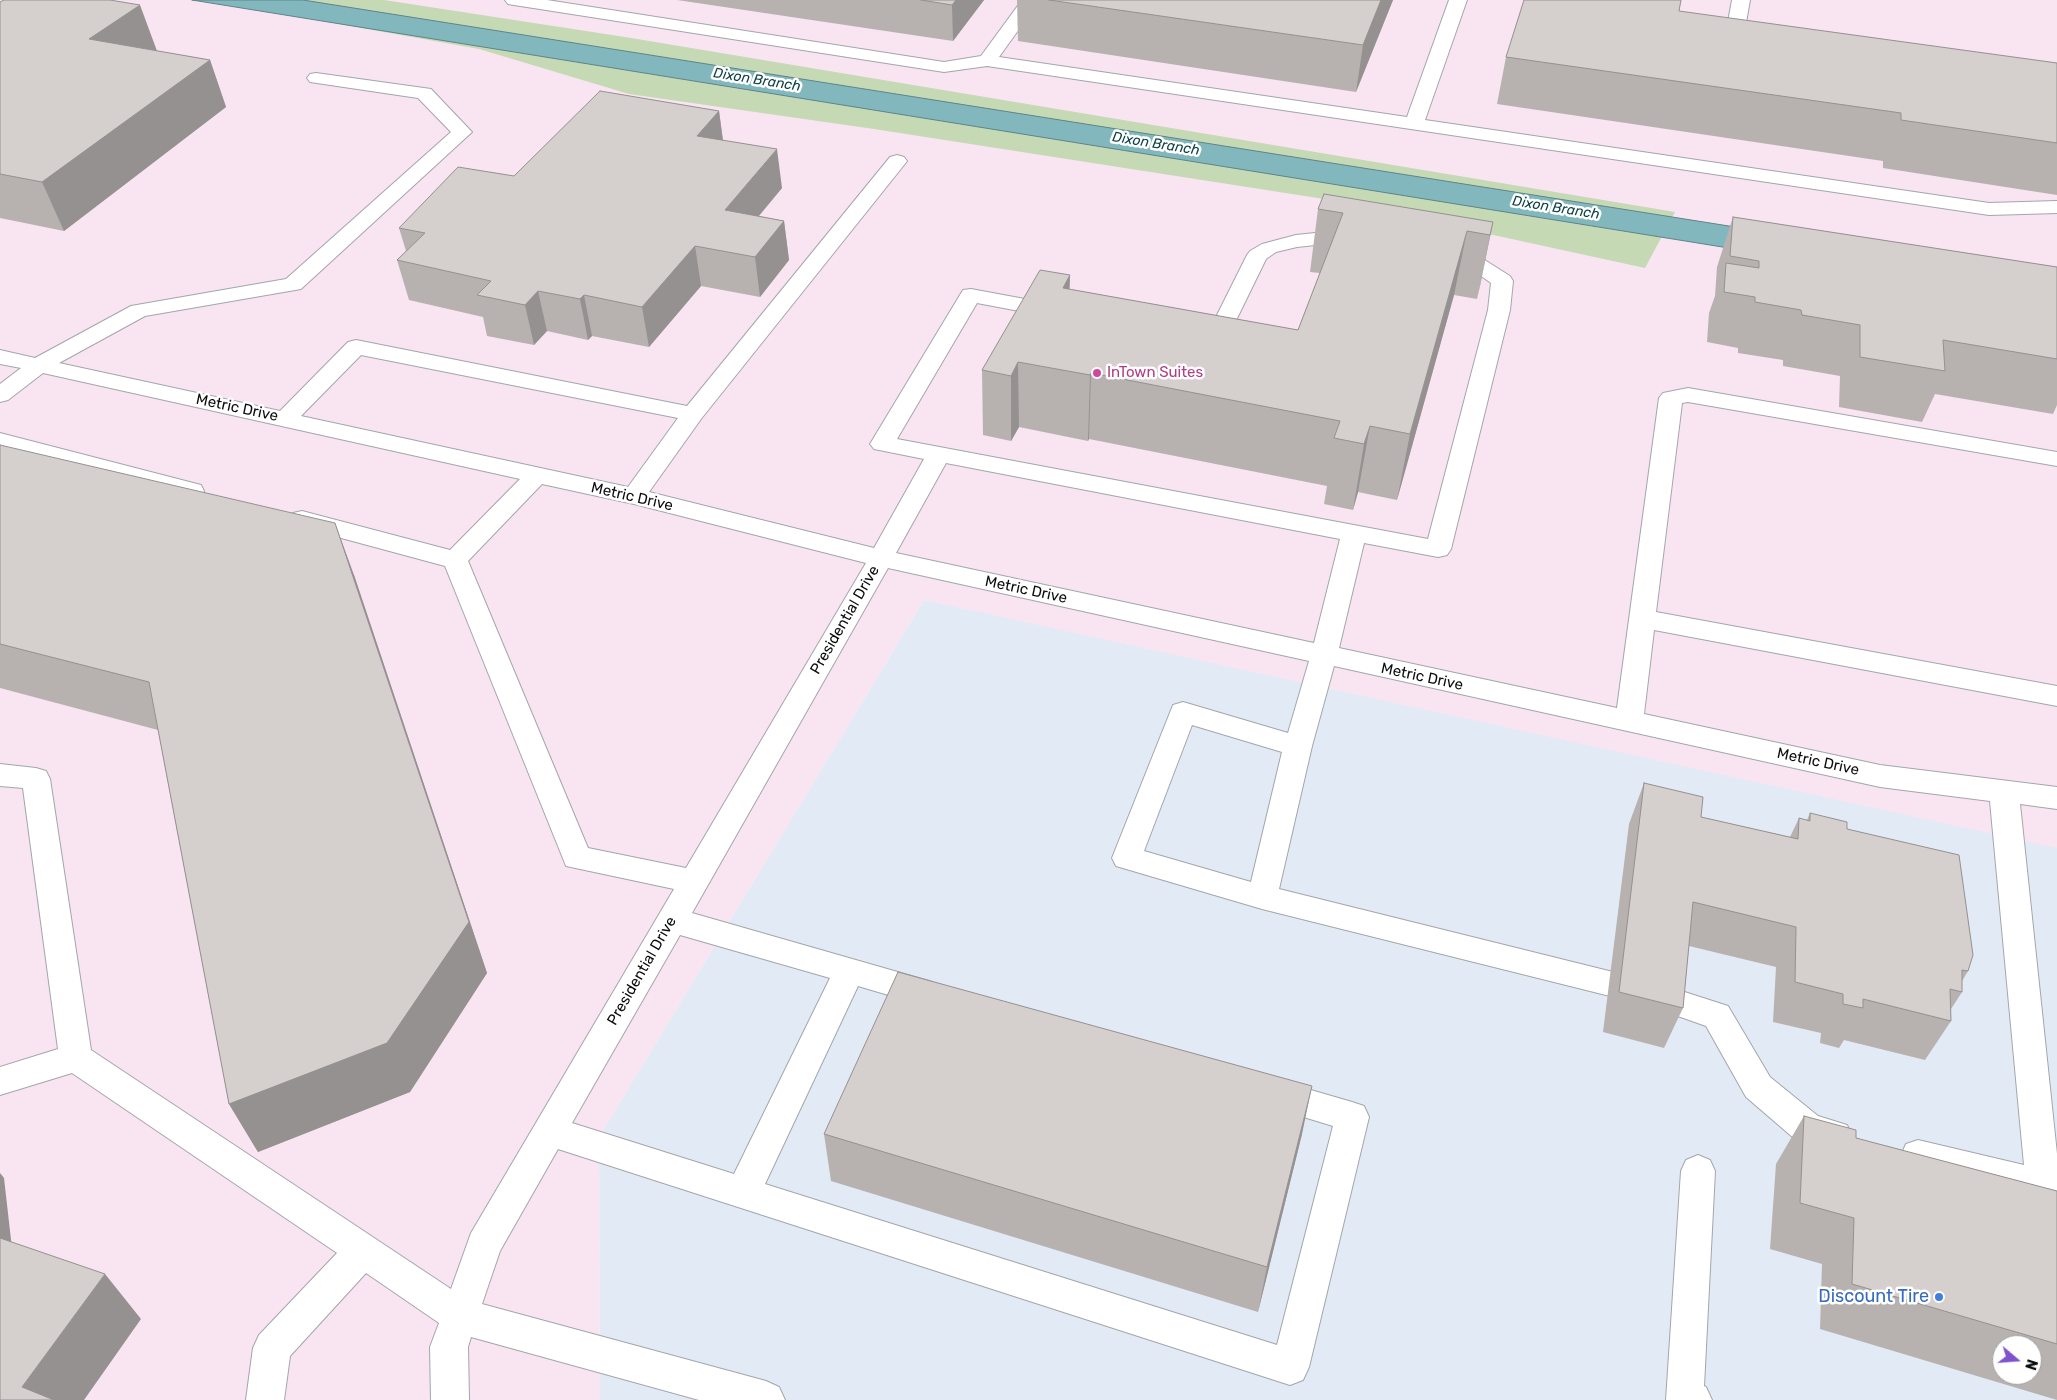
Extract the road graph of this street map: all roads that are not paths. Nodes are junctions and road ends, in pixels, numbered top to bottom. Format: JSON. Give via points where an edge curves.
{"nodes":[{"id":1,"x":514,"y":0,"type":"edge"},
{"id":2,"x":1031,"y":0,"type":"edge"},
{"id":3,"x":1458,"y":0,"type":"edge"},
{"id":4,"x":1741,"y":0,"type":"edge"},
{"id":5,"x":1772,"y":43,"type":"edge"},
{"id":6,"x":987,"y":61,"type":"junction"},
{"id":7,"x":316,"y":78,"type":"dead end"},
{"id":8,"x":1414,"y":124,"type":"junction"},
{"id":9,"x":897,"y":161,"type":"dead end"},
{"id":10,"x":2057,"y":207,"type":"edge"},
{"id":11,"x":0,"y":357,"type":"edge"},
{"id":12,"x":39,"y":365,"type":"junction"},
{"id":13,"x":0,"y":395,"type":"edge"},
{"id":14,"x":693,"y":414,"type":"junction"},
{"id":15,"x":285,"y":419,"type":"junction"},
{"id":16,"x":0,"y":440,"type":"edge"},
{"id":17,"x":939,"y":454,"type":"junction"},
{"id":18,"x":2057,"y":459,"type":"edge"},
{"id":19,"x":537,"y":475,"type":"junction"},
{"id":20,"x":634,"y":496,"type":"junction"},
{"id":21,"x":218,"y":498,"type":"edge"},
{"id":22,"x":284,"y":515,"type":"edge"},
{"id":23,"x":1354,"y":534,"type":"junction"},
{"id":24,"x":881,"y":558,"type":"junction"},
{"id":25,"x":455,"y":560,"type":"junction"},
{"id":26,"x":1643,"y":619,"type":"junction"},
{"id":27,"x":1324,"y":656,"type":"junction"},
{"id":28,"x":2057,"y":696,"type":"edge"},
{"id":29,"x":1629,"y":721,"type":"junction"},
{"id":30,"x":1298,"y":746,"type":"junction"},
{"id":31,"x":0,"y":775,"type":"edge"},
{"id":32,"x":2004,"y":792,"type":"junction"},
{"id":33,"x":2057,"y":798,"type":"edge"},
{"id":34,"x":694,"y":881,"type":"junction"},
{"id":35,"x":1262,"y":898,"type":"junction"},
{"id":36,"x":672,"y":920,"type":"junction"},
{"id":37,"x":850,"y":971,"type":"junction"},
{"id":38,"x":1610,"y":983,"type":"dead end"},
{"id":39,"x":1669,"y":1000,"type":"edge"},
{"id":40,"x":954,"y":1001,"type":"edge"},
{"id":41,"x":76,"y":1058,"type":"junction"},
{"id":42,"x":0,"y":1081,"type":"edge"},
{"id":43,"x":1248,"y":1086,"type":"edge"},
{"id":44,"x":549,"y":1131,"type":"junction"},
{"id":45,"x":1698,"y":1171,"type":"dead end"},
{"id":46,"x":2050,"y":1186,"type":"edge"},
{"id":47,"x":743,"y":1193,"type":"junction"},
{"id":48,"x":363,"y":1251,"type":"junction"},
{"id":49,"x":460,"y":1316,"type":"junction"},
{"id":50,"x":265,"y":1400,"type":"edge"},
{"id":51,"x":450,"y":1400,"type":"edge"},
{"id":52,"x":766,"y":1400,"type":"edge"},
{"id":53,"x":1693,"y":1400,"type":"edge"}],
"edges":[{"from":1,"to":6,"type":"street","via":[[944,67]]},
{"from":2,"to":6,"type":"street"},
{"from":3,"to":8,"type":"street"},
{"from":4,"to":5,"type":"street","via":[[1734,38]]},
{"from":6,"to":8,"type":"street"},
{"from":7,"to":12,"type":"street","via":[[424,93],[462,132],[293,284],[139,311]]},
{"from":8,"to":10,"type":"street","via":[[1989,209]]},
{"from":9,"to":14,"type":"street"},
{"from":11,"to":12,"type":"street","name":"Metric Drive"},
{"from":12,"to":13,"type":"street"},
{"from":12,"to":15,"type":"street","name":"Metric Drive"},
{"from":14,"to":15,"type":"street","via":[[356,347]]},
{"from":14,"to":20,"type":"street"},
{"from":15,"to":19,"type":"street","name":"Metric Drive"},
{"from":16,"to":21,"type":"street"},
{"from":17,"to":23,"type":"street"},
{"from":17,"to":23,"type":"street","via":[[882,444],[971,295],[1216,341],[1257,255],[1269,248],[1296,241],[1334,238],[1476,263],[1502,281],[1499,310],[1438,549]]},
{"from":17,"to":24,"type":"street","name":"Presidential Drive"},
{"from":18,"to":26,"type":"street","via":[[1688,395],[1672,398]]},
{"from":19,"to":20,"type":"street","name":"Metric Drive"},
{"from":19,"to":25,"type":"street"},
{"from":20,"to":24,"type":"street","name":"Metric Drive"},
{"from":22,"to":25,"type":"street"},
{"from":23,"to":27,"type":"street"},
{"from":24,"to":27,"type":"street","name":"Metric Drive"},
{"from":24,"to":34,"type":"street","name":"Presidential Drive"},
{"from":25,"to":34,"type":"street","via":[[577,858]]},
{"from":26,"to":28,"type":"street"},
{"from":26,"to":29,"type":"street"},
{"from":27,"to":29,"type":"street","name":"Metric Drive"},
{"from":27,"to":30,"type":"street"},
{"from":29,"to":32,"type":"street","name":"Metric Drive","via":[[1880,776]]},
{"from":30,"to":35,"type":"street"},
{"from":30,"to":35,"type":"street","via":[[1183,712],[1126,858]]},
{"from":31,"to":41,"type":"street","via":[[36,779]]},
{"from":32,"to":33,"type":"street","name":"Metric Drive"},
{"from":32,"to":46,"type":"street"},
{"from":34,"to":36,"type":"street","name":"Presidential Drive"},
{"from":35,"to":38,"type":"street"},
{"from":36,"to":37,"type":"street"},
{"from":36,"to":44,"type":"street","name":"Presidential Drive"},
{"from":37,"to":40,"type":"street"},
{"from":37,"to":47,"type":"street"},
{"from":39,"to":46,"type":"street","via":[[1717,1016],[1758,1088],[1808,1129]]},
{"from":41,"to":42,"type":"street"},
{"from":41,"to":48,"type":"street"},
{"from":43,"to":47,"type":"street","via":[[1352,1117],[1290,1367]]},
{"from":44,"to":47,"type":"street"},
{"from":44,"to":49,"type":"street","name":"Presidential Drive","via":[[484,1245]]},
{"from":45,"to":53,"type":"street","via":[[1684,1397]]},
{"from":48,"to":49,"type":"street"},
{"from":48,"to":50,"type":"street","via":[[272,1348]]},
{"from":49,"to":51,"type":"street","name":"Presidential Drive","via":[[449,1347]]},
{"from":49,"to":52,"type":"street"}]}
